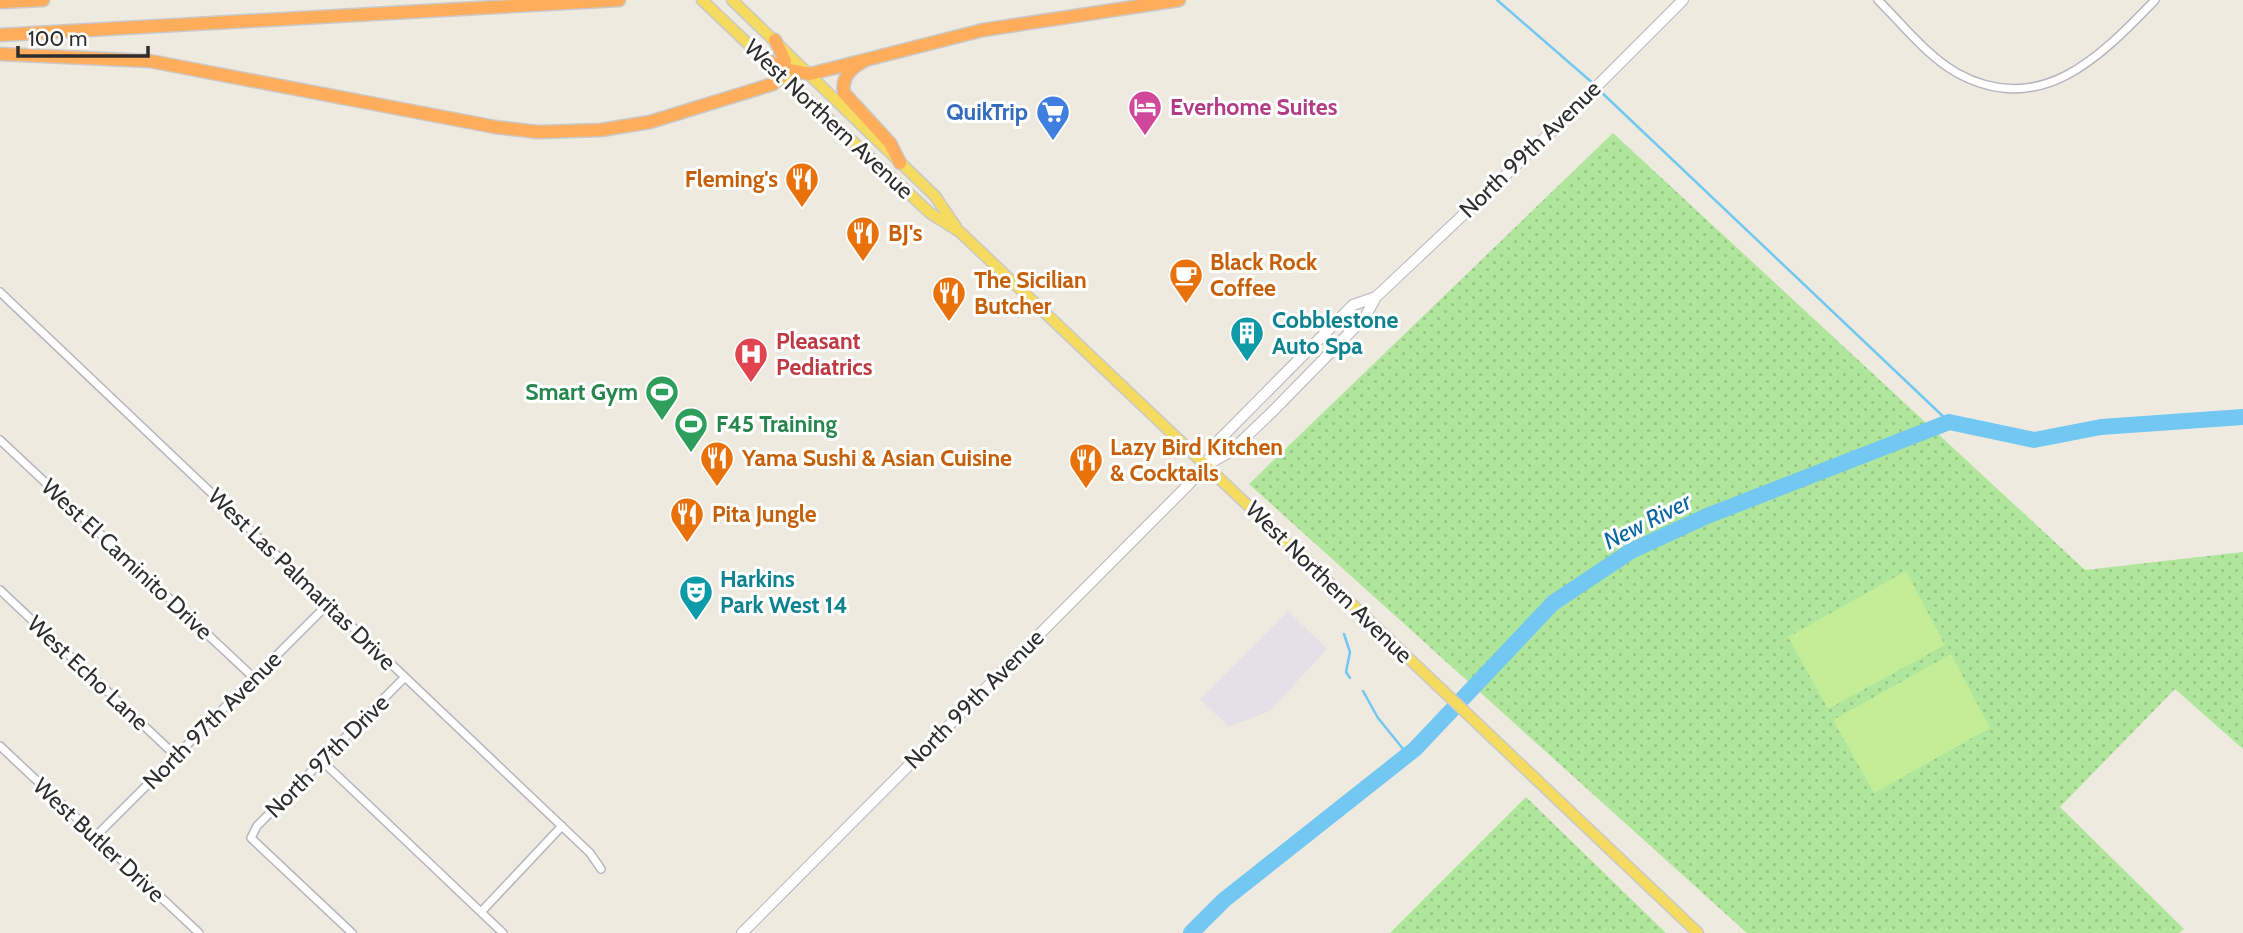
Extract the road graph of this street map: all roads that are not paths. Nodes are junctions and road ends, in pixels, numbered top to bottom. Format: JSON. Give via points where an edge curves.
{"nodes":[{"id":1,"x":43,"y":0,"type":"edge"},
{"id":2,"x":619,"y":0,"type":"edge"},
{"id":3,"x":702,"y":0,"type":"edge"},
{"id":4,"x":732,"y":0,"type":"edge"},
{"id":5,"x":1179,"y":0,"type":"edge"},
{"id":6,"x":1683,"y":0,"type":"edge"},
{"id":7,"x":1878,"y":0,"type":"edge"},
{"id":8,"x":2155,"y":0,"type":"edge"},
{"id":9,"x":0,"y":2,"type":"edge"},
{"id":10,"x":0,"y":35,"type":"edge"},
{"id":11,"x":775,"y":40,"type":"junction"},
{"id":12,"x":0,"y":54,"type":"edge"},
{"id":13,"x":762,"y":57,"type":"joint"},
{"id":14,"x":870,"y":59,"type":"junction"},
{"id":15,"x":783,"y":73,"type":"junction"},
{"id":16,"x":810,"y":74,"type":"junction"},
{"id":17,"x":900,"y":163,"type":"junction"},
{"id":18,"x":960,"y":232,"type":"junction"},
{"id":19,"x":0,"y":292,"type":"edge"},
{"id":20,"x":1376,"y":297,"type":"junction"},
{"id":21,"x":0,"y":440,"type":"edge"},
{"id":22,"x":1206,"y":465,"type":"junction"},
{"id":23,"x":0,"y":590,"type":"edge"},
{"id":24,"x":329,"y":603,"type":"junction"},
{"id":25,"x":405,"y":677,"type":"junction"},
{"id":26,"x":254,"y":678,"type":"junction"},
{"id":27,"x":0,"y":746,"type":"edge"},
{"id":28,"x":176,"y":756,"type":"junction"},
{"id":29,"x":322,"y":761,"type":"junction"},
{"id":30,"x":562,"y":826,"type":"junction"},
{"id":31,"x":95,"y":837,"type":"junction"},
{"id":32,"x":601,"y":869,"type":"dead end"},
{"id":33,"x":481,"y":912,"type":"junction"},
{"id":34,"x":199,"y":933,"type":"edge"},
{"id":35,"x":352,"y":933,"type":"edge"},
{"id":36,"x":503,"y":933,"type":"edge"},
{"id":37,"x":742,"y":933,"type":"edge"},
{"id":38,"x":1698,"y":933,"type":"edge"}],
"edges":[{"from":1,"to":9,"type":"highway"},
{"from":2,"to":10,"type":"highway"},
{"from":3,"to":13,"type":"main road","name":"West Northern Avenue"},
{"from":4,"to":11,"type":"main road","name":"West Northern Avenue"},
{"from":5,"to":14,"type":"highway","via":[[983,30]]},
{"from":6,"to":20,"type":"main road","name":"North 99th Avenue"},
{"from":7,"to":8,"type":"street","via":[[1955,72],[2011,88],[2065,78],[2088,64]]},
{"from":11,"to":15,"type":"highway","via":[[784,56]]},
{"from":11,"to":16,"type":"main road","name":"West Northern Avenue"},
{"from":12,"to":15,"type":"highway","via":[[150,61],[538,132],[601,130],[650,122],[758,89]]},
{"from":13,"to":15,"type":"highway"},
{"from":14,"to":16,"type":"highway"},
{"from":14,"to":17,"type":"highway","via":[[848,74],[844,93],[890,143]]},
{"from":15,"to":16,"type":"highway"},
{"from":15,"to":18,"type":"main road","name":"West Northern Avenue","via":[[930,213]]},
{"from":16,"to":17,"type":"main road","name":"West Northern Avenue"},
{"from":17,"to":18,"type":"main road","name":"West Northern Avenue","via":[[935,196]]},
{"from":18,"to":22,"type":"main road","name":"West Northern Avenue"},
{"from":19,"to":24,"type":"street","name":"West Las Palmaritas Drive"},
{"from":20,"to":22,"type":"main road","name":"North 99th Avenue","via":[[1365,317],[1272,412],[1230,452]]},
{"from":20,"to":22,"type":"main road","name":"North 99th Avenue","via":[[1353,305],[1219,440]]},
{"from":21,"to":26,"type":"street","name":"West El Caminito Drive"},
{"from":22,"to":37,"type":"main road","name":"North 99th Avenue"},
{"from":22,"to":38,"type":"main road","name":"West Northern Avenue"},
{"from":23,"to":28,"type":"street","name":"West Echo Lane"},
{"from":24,"to":25,"type":"street","name":"West Las Palmaritas Drive"},
{"from":24,"to":26,"type":"street","name":"North 97th Avenue"},
{"from":25,"to":29,"type":"street","name":"North 97th Drive"},
{"from":25,"to":30,"type":"street","name":"West Las Palmaritas Drive"},
{"from":26,"to":28,"type":"street","name":"North 97th Avenue"},
{"from":27,"to":31,"type":"street","name":"West Butler Drive"},
{"from":28,"to":31,"type":"street","name":"North 97th Avenue"},
{"from":29,"to":33,"type":"street"},
{"from":29,"to":35,"type":"street","name":"North 97th Drive","via":[[257,826],[251,838]]},
{"from":30,"to":32,"type":"street","name":"West Las Palmaritas Drive"},
{"from":30,"to":33,"type":"street"},
{"from":31,"to":34,"type":"street","name":"West Butler Drive"},
{"from":33,"to":36,"type":"street"}]}
